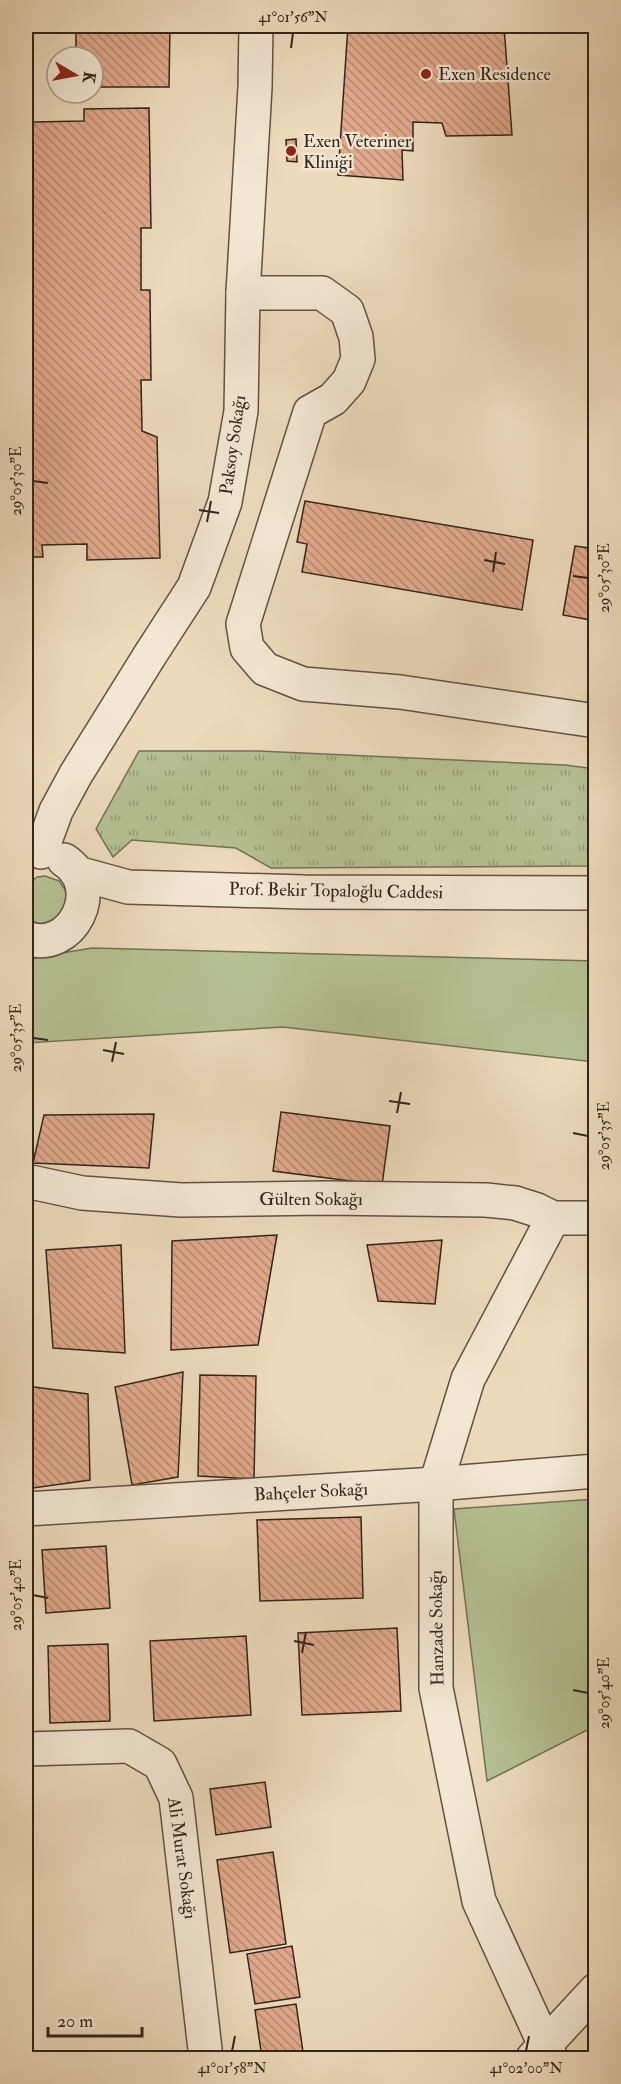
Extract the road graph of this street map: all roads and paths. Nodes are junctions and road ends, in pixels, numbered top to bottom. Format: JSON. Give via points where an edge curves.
{"nodes":[{"id":1,"x":256,"y":26,"type":"edge"},
{"id":2,"x":243,"y":293,"type":"junction"},
{"id":3,"x":596,"y":721,"type":"edge"},
{"id":4,"x":33,"y":854,"type":"edge"},
{"id":5,"x":77,"y":873,"type":"junction"},
{"id":6,"x":596,"y":893,"type":"edge"},
{"id":7,"x":26,"y":938,"type":"edge"},
{"id":8,"x":26,"y":1181,"type":"edge"},
{"id":9,"x":553,"y":1218,"type":"junction"},
{"id":10,"x":596,"y":1218,"type":"edge"},
{"id":11,"x":596,"y":1471,"type":"edge"},
{"id":12,"x":436,"y":1484,"type":"junction"},
{"id":13,"x":26,"y":1509,"type":"edge"},
{"id":14,"x":26,"y":1749,"type":"edge"},
{"id":15,"x":596,"y":1990,"type":"edge"},
{"id":16,"x":543,"y":2054,"type":"edge"},
{"id":17,"x":206,"y":2058,"type":"edge"}],
"edges":[{"from":1,"to":2,"type":"street","name":"Paksoy Sokağı"},
{"from":2,"to":3,"type":"street","via":[[322,293],[346,311],[356,338],[358,359],[349,381],[333,399],[310,412],[243,624],[247,648],[265,669],[303,684],[400,692]]},
{"from":2,"to":4,"type":"street","name":"Paksoy Sokağı","via":[[241,411],[225,502],[195,587],[76,774]]},
{"from":4,"to":5,"type":"street","via":[[55,855]]},
{"from":5,"to":6,"type":"street","name":"Prof. Bekir Topaloğlu Caddesi","via":[[128,887]]},
{"from":5,"to":7,"type":"street","via":[[84,900],[76,920],[61,936],[46,940]]},
{"from":8,"to":9,"type":"street","name":"Gülten Sokağı","via":[[82,1193],[181,1200],[486,1200],[514,1203]]},
{"from":9,"to":10,"type":"street","name":"Gülten Sokağı"},
{"from":9,"to":12,"type":"street","name":"Hanzade Sokağı","via":[[468,1379]]},
{"from":11,"to":12,"type":"street","name":"Bahçeler Sokağı"},
{"from":12,"to":13,"type":"street","name":"Bahçeler Sokağı"},
{"from":12,"to":16,"type":"street","name":"Hanzade Sokağı","via":[[436,1688],[479,1900]]},
{"from":14,"to":17,"type":"street","name":"Ali Murat Sokağı","via":[[129,1746],[160,1764],[177,1798]]},
{"from":15,"to":16,"type":"street"}]}
